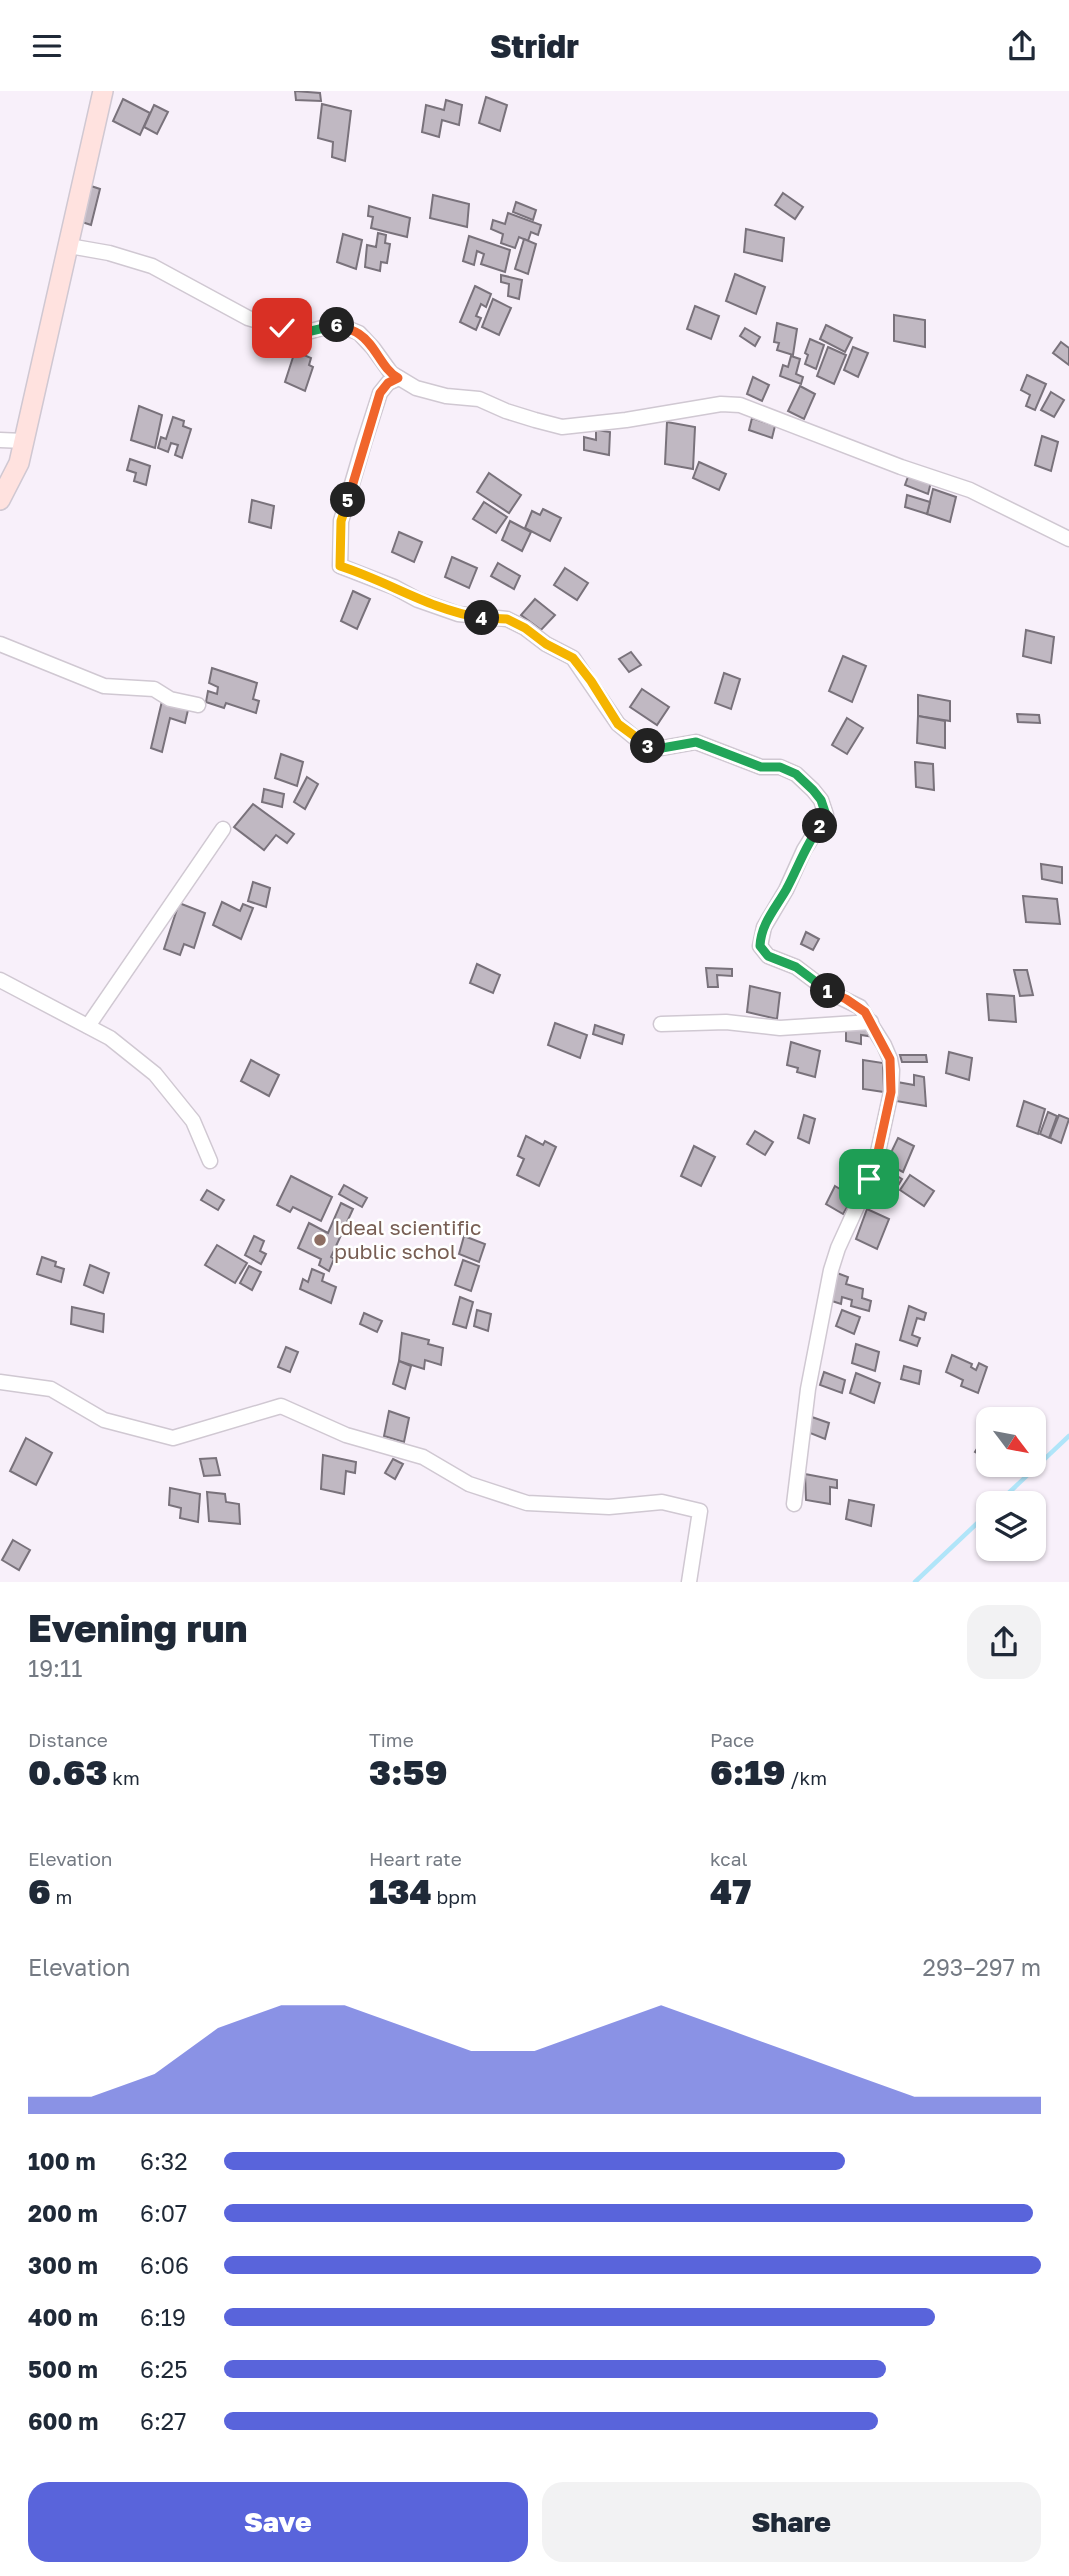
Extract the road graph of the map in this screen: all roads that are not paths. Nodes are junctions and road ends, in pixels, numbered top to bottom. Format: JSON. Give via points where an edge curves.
{"nodes":[{"id":1,"x":103,"y":91,"type":"edge"},
{"id":2,"x":69,"y":246,"type":"junction"},
{"id":3,"x":398,"y":378,"type":"junction"},
{"id":4,"x":0,"y":440,"type":"edge"},
{"id":5,"x":24,"y":441,"type":"junction"},
{"id":6,"x":0,"y":500,"type":"edge"},
{"id":7,"x":1069,"y":539,"type":"edge"},
{"id":8,"x":0,"y":644,"type":"edge"},
{"id":9,"x":198,"y":705,"type":"dead end"},
{"id":10,"x":223,"y":829,"type":"dead end"},
{"id":11,"x":0,"y":980,"type":"edge"},
{"id":12,"x":871,"y":1023,"type":"junction"},
{"id":13,"x":661,"y":1024,"type":"dead end"},
{"id":14,"x":88,"y":1026,"type":"junction"},
{"id":15,"x":210,"y":1161,"type":"dead end"},
{"id":16,"x":0,"y":1383,"type":"edge"},
{"id":17,"x":794,"y":1504,"type":"dead end"},
{"id":18,"x":689,"y":1582,"type":"edge"}],
"edges":[{"from":1,"to":2,"type":"main road"},
{"from":2,"to":3,"type":"street","via":[[152,265],[248,318],[282,328],[311,331],[337,324],[359,333]]},
{"from":2,"to":5,"type":"main road"},
{"from":3,"to":7,"type":"street","via":[[416,388],[479,399],[562,427],[740,405],[970,490]]},
{"from":3,"to":12,"type":"street","via":[[380,393],[368,431],[341,521],[340,566],[448,610],[507,619],[525,628],[573,658],[618,724],[650,747],[696,742],[761,767],[780,767],[796,774],[821,800],[826,815],[768,919],[760,946],[768,956],[796,967],[829,992],[860,1007]]},
{"from":4,"to":5,"type":"street"},
{"from":5,"to":6,"type":"main road","via":[[19,463]]},
{"from":8,"to":9,"type":"street","via":[[104,686],[154,689],[170,699]]},
{"from":10,"to":14,"type":"street"},
{"from":11,"to":14,"type":"street"},
{"from":12,"to":13,"type":"street","via":[[780,1028],[726,1021]]},
{"from":12,"to":17,"type":"street","via":[[890,1059],[891,1092],[878,1152],[831,1270],[808,1389]]},
{"from":14,"to":15,"type":"street","via":[[155,1074],[193,1121]]},
{"from":16,"to":18,"type":"street","via":[[51,1389],[104,1420],[173,1438],[281,1406],[346,1435],[423,1457],[469,1484],[527,1503],[609,1507],[662,1502],[700,1511]]}]}
